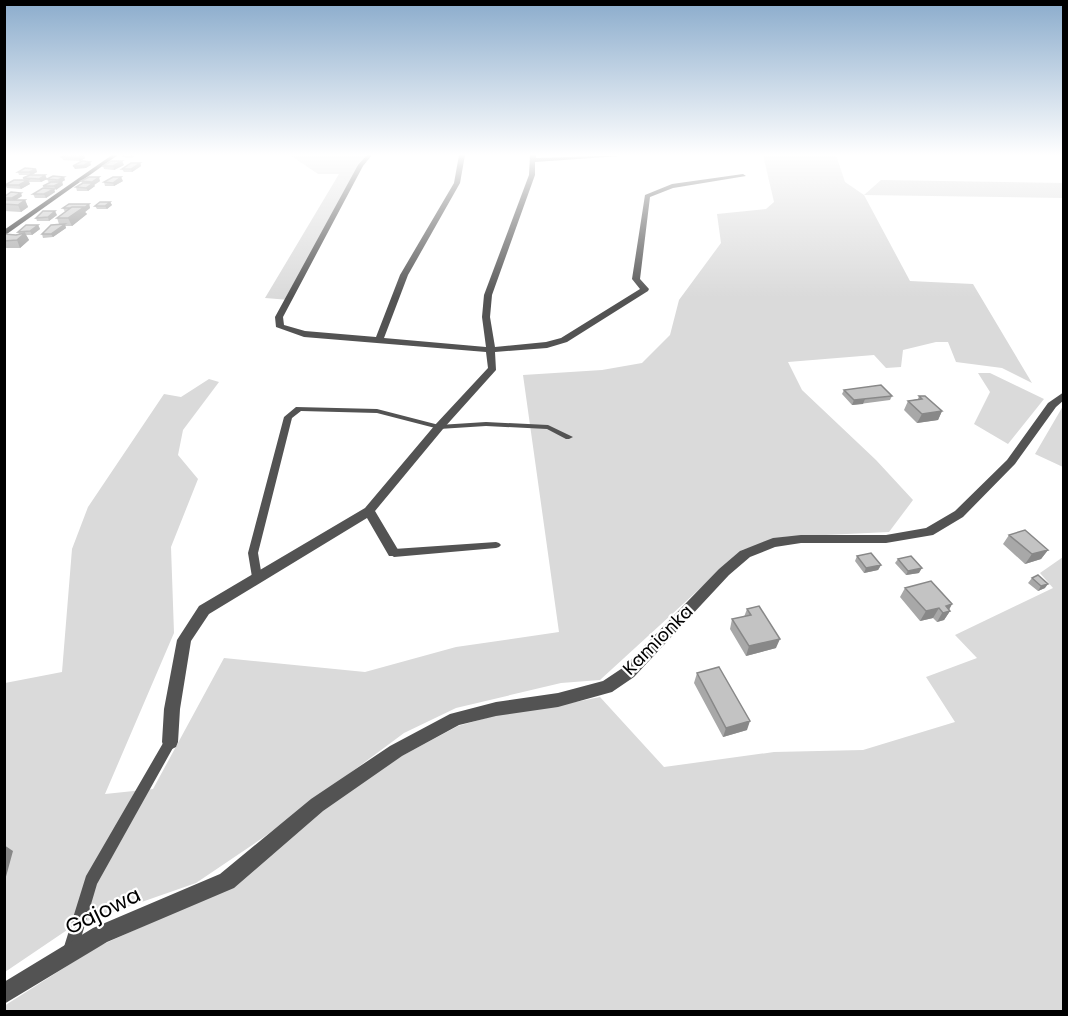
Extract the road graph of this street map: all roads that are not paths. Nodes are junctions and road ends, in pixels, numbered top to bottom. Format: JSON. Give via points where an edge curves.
{"nodes":[{"id":1,"x":49,"y":202,"type":"edge"},
{"id":2,"x":341,"y":202,"type":"edge"},
{"id":3,"x":446,"y":202,"type":"edge"},
{"id":4,"x":522,"y":202,"type":"edge"},
{"id":5,"x":646,"y":202,"type":"edge"},
{"id":6,"x":4,"y":226,"type":"edge"},
{"id":7,"x":16,"y":226,"type":"junction"},
{"id":8,"x":4,"y":234,"type":"edge"},
{"id":9,"x":379,"y":340,"type":"junction"},
{"id":10,"x":491,"y":350,"type":"junction"},
{"id":11,"x":1064,"y":395,"type":"edge"},
{"id":12,"x":439,"y":427,"type":"junction"},
{"id":13,"x":570,"y":437,"type":"dead end"},
{"id":14,"x":369,"y":512,"type":"junction"},
{"id":15,"x":496,"y":545,"type":"dead end"},
{"id":16,"x":394,"y":554,"type":"joint"},
{"id":17,"x":257,"y":577,"type":"junction"},
{"id":18,"x":170,"y":742,"type":"joint"},
{"id":19,"x":227,"y":881,"type":"joint"},
{"id":20,"x":70,"y":954,"type":"junction"},
{"id":21,"x":4,"y":994,"type":"edge"}],
"edges":[{"from":1,"to":7,"type":"street"},
{"from":2,"to":9,"type":"street","via":[[279,318],[280,327],[304,334]]},
{"from":3,"to":9,"type":"street","via":[[404,275]]},
{"from":4,"to":10,"type":"street","via":[[488,295],[486,317]]},
{"from":5,"to":10,"type":"street","via":[[636,279],[645,289],[558,343]]},
{"from":6,"to":7,"type":"street"},
{"from":7,"to":8,"type":"street"},
{"from":9,"to":10,"type":"street"},
{"from":10,"to":12,"type":"street","via":[[493,368]]},
{"from":11,"to":19,"type":"street","name":"Kamionka","via":[[1059,396],[1011,462],[959,514],[929,532],[886,539],[801,539],[773,543],[745,554],[629,672],[607,687],[456,719],[396,751],[318,805]]},
{"from":12,"to":13,"type":"lane","via":[[548,427]]},
{"from":12,"to":14,"type":"street"},
{"from":12,"to":17,"type":"lane","via":[[377,411],[299,409],[288,417],[253,553]]},
{"from":14,"to":16,"type":"street"},
{"from":14,"to":17,"type":"street"},
{"from":15,"to":16,"type":"lane"},
{"from":17,"to":18,"type":"street","via":[[204,610],[184,640]]},
{"from":18,"to":20,"type":"lane","via":[[91,881]]},
{"from":19,"to":20,"type":"street","name":"Gajowa","via":[[100,935]]},
{"from":20,"to":21,"type":"street","name":"Gajowa"}]}
